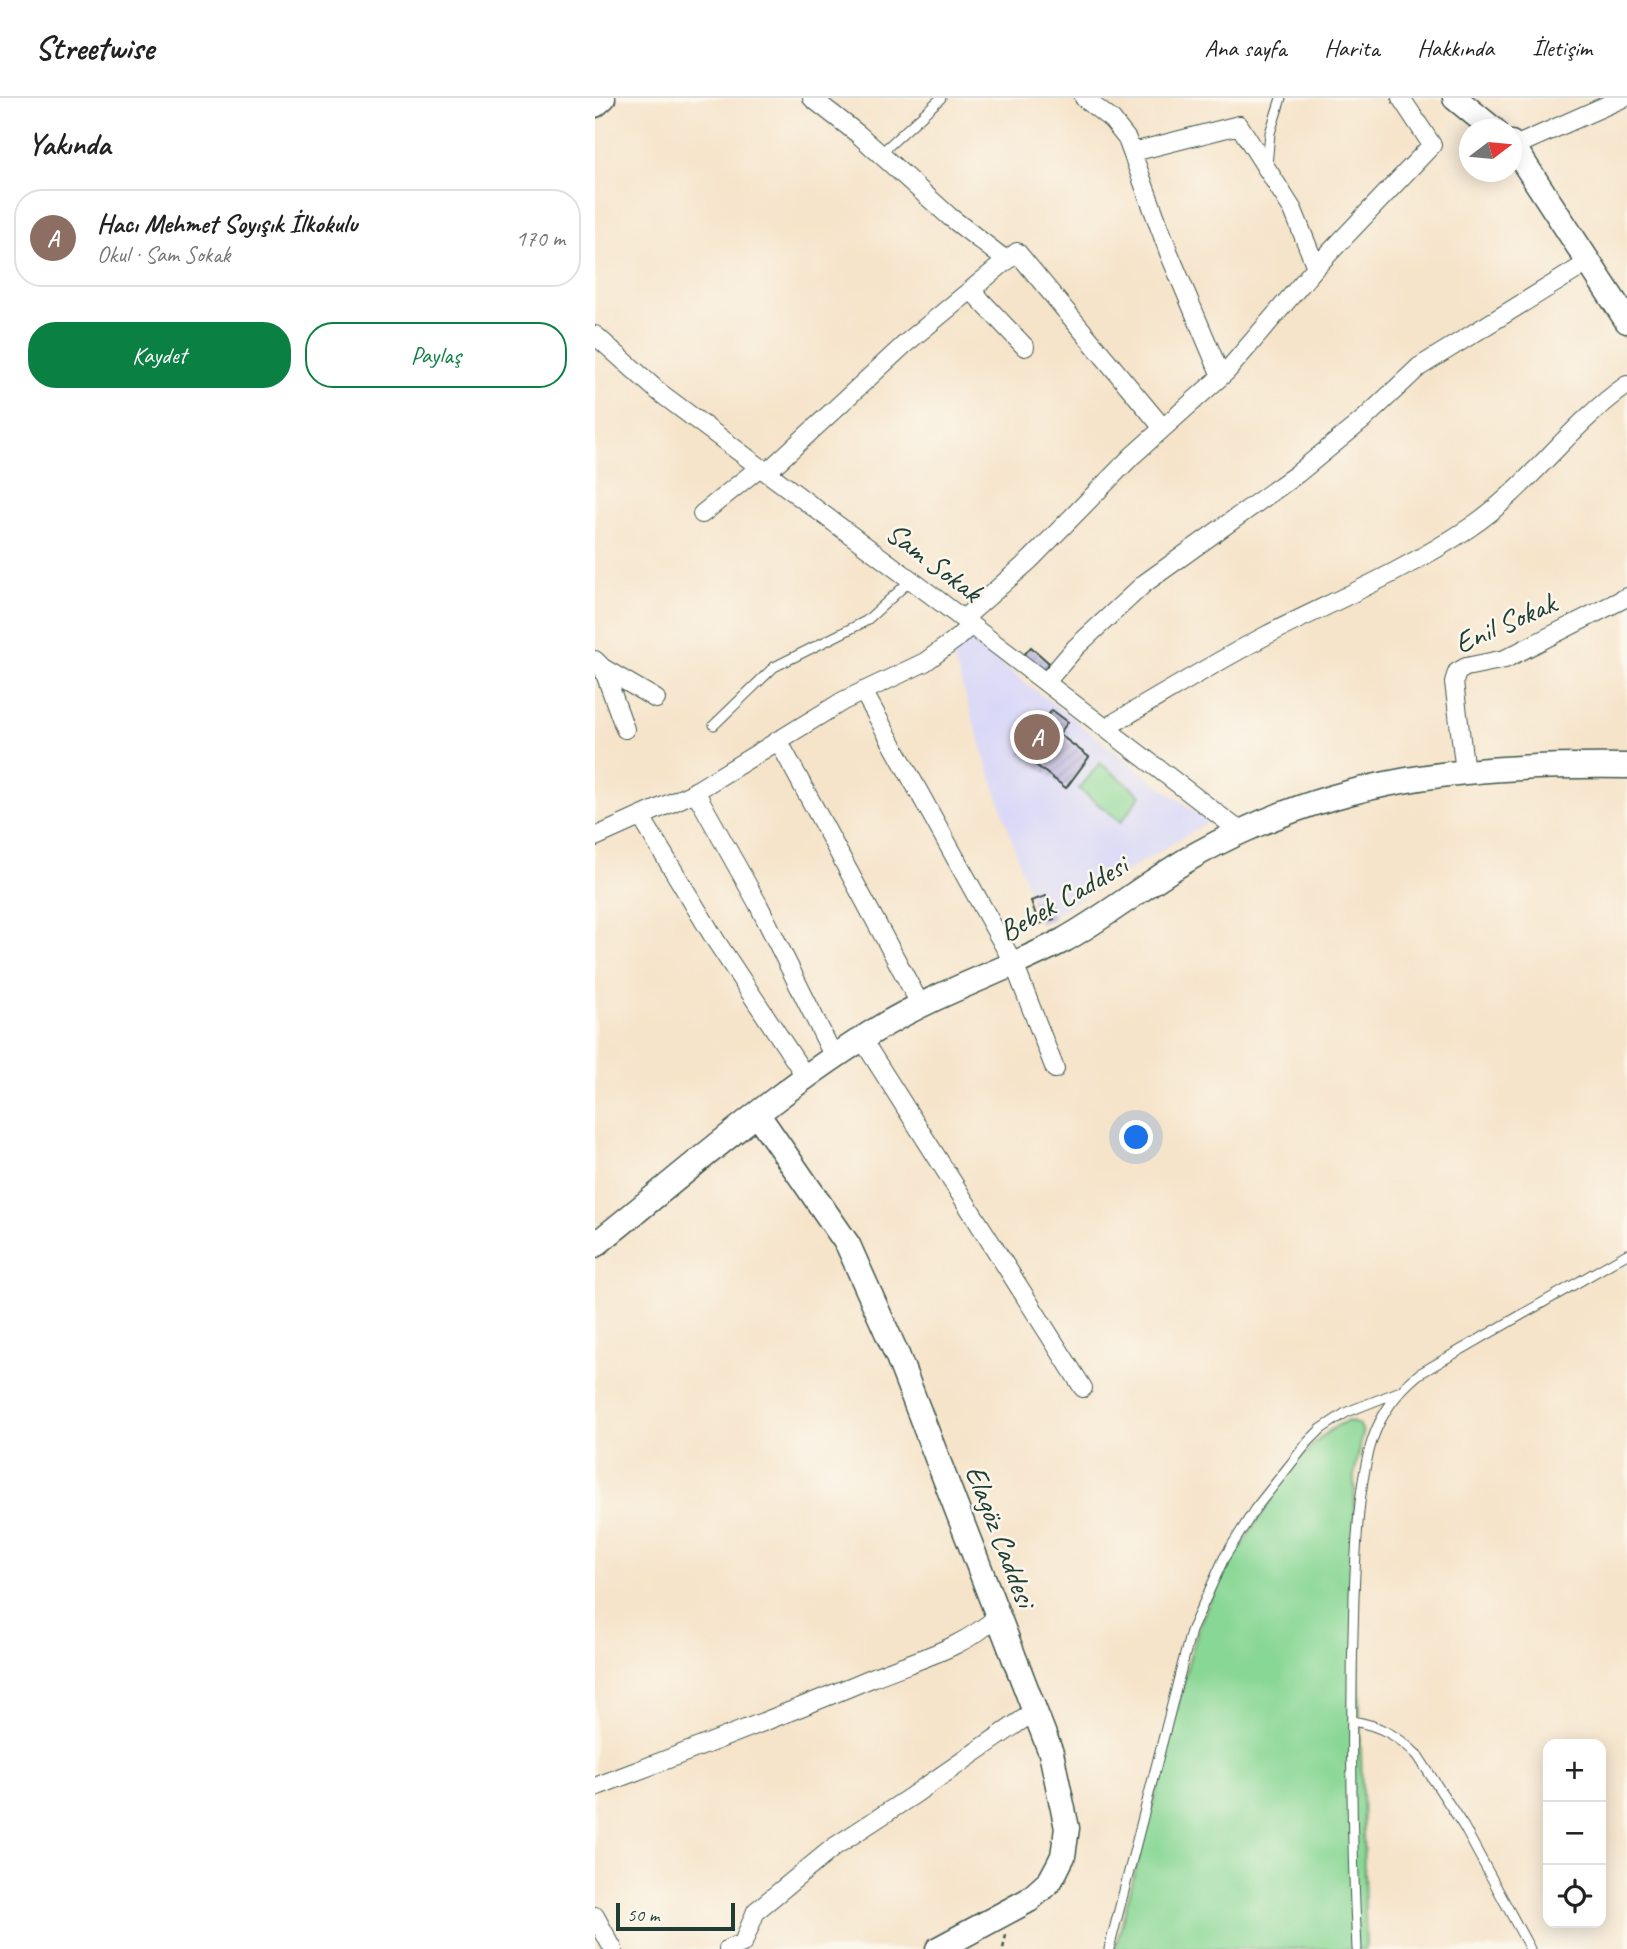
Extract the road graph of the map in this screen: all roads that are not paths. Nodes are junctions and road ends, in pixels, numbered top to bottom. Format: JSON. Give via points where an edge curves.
{"nodes":[{"id":1,"x":603,"y":98,"type":"edge"},
{"id":2,"x":812,"y":98,"type":"edge"},
{"id":3,"x":941,"y":98,"type":"edge"},
{"id":4,"x":1084,"y":98,"type":"edge"},
{"id":5,"x":1280,"y":98,"type":"edge"},
{"id":6,"x":1401,"y":98,"type":"edge"},
{"id":7,"x":1455,"y":98,"type":"edge"},
{"id":8,"x":1623,"y":98,"type":"edge"},
{"id":9,"x":595,"y":105,"type":"edge"},
{"id":10,"x":1481,"y":119,"type":"edge"},
{"id":11,"x":1522,"y":141,"type":"edge"},
{"id":12,"x":1133,"y":152,"type":"junction"},
{"id":13,"x":880,"y":154,"type":"junction"},
{"id":14,"x":1522,"y":159,"type":"edge"},
{"id":15,"x":1266,"y":169,"type":"junction"},
{"id":16,"x":1007,"y":261,"type":"junction"},
{"id":17,"x":1589,"y":262,"type":"junction"},
{"id":18,"x":1316,"y":267,"type":"junction"},
{"id":19,"x":971,"y":290,"type":"junction"},
{"id":20,"x":1627,"y":321,"type":"edge"},
{"id":21,"x":595,"y":335,"type":"edge"},
{"id":22,"x":1025,"y":347,"type":"dead end"},
{"id":23,"x":1221,"y":376,"type":"junction"},
{"id":24,"x":1627,"y":385,"type":"edge"},
{"id":25,"x":1163,"y":429,"type":"junction"},
{"id":26,"x":763,"y":469,"type":"junction"},
{"id":27,"x":702,"y":514,"type":"dead end"},
{"id":28,"x":911,"y":580,"type":"junction"},
{"id":29,"x":1627,"y":597,"type":"edge"},
{"id":30,"x":967,"y":622,"type":"junction"},
{"id":31,"x":599,"y":664,"type":"edge"},
{"id":32,"x":1046,"y":682,"type":"junction"},
{"id":33,"x":863,"y":691,"type":"junction"},
{"id":34,"x":656,"y":699,"type":"dead end"},
{"id":35,"x":714,"y":725,"type":"dead end"},
{"id":36,"x":1105,"y":728,"type":"junction"},
{"id":37,"x":625,"y":729,"type":"dead end"},
{"id":38,"x":778,"y":740,"type":"junction"},
{"id":39,"x":1627,"y":766,"type":"edge"},
{"id":40,"x":1465,"y":772,"type":"junction"},
{"id":41,"x":695,"y":791,"type":"junction"},
{"id":42,"x":641,"y":817,"type":"junction"},
{"id":43,"x":1241,"y":832,"type":"junction"},
{"id":44,"x":595,"y":836,"type":"edge"},
{"id":45,"x":1014,"y":964,"type":"junction"},
{"id":46,"x":920,"y":1004,"type":"junction"},
{"id":47,"x":862,"y":1040,"type":"junction"},
{"id":48,"x":834,"y":1057,"type":"junction"},
{"id":49,"x":1055,"y":1069,"type":"dead end"},
{"id":50,"x":806,"y":1077,"type":"junction"},
{"id":51,"x":758,"y":1115,"type":"junction"},
{"id":52,"x":595,"y":1245,"type":"edge"},
{"id":53,"x":1627,"y":1254,"type":"edge"},
{"id":54,"x":1083,"y":1388,"type":"dead end"},
{"id":55,"x":1399,"y":1392,"type":"junction"},
{"id":56,"x":998,"y":1616,"type":"junction"},
{"id":57,"x":1035,"y":1712,"type":"junction"},
{"id":58,"x":1352,"y":1721,"type":"junction"},
{"id":59,"x":595,"y":1787,"type":"edge"},
{"id":60,"x":595,"y":1916,"type":"edge"},
{"id":61,"x":613,"y":1949,"type":"edge"},
{"id":62,"x":729,"y":1949,"type":"edge"},
{"id":63,"x":937,"y":1949,"type":"edge"},
{"id":64,"x":1109,"y":1949,"type":"edge"},
{"id":65,"x":1357,"y":1949,"type":"edge"},
{"id":66,"x":1530,"y":1949,"type":"edge"}],
"edges":[{"from":1,"to":9,"type":"street"},
{"from":2,"to":13,"type":"street"},
{"from":3,"to":13,"type":"lane"},
{"from":4,"to":12,"type":"street","via":[[1121,129]]},
{"from":5,"to":15,"type":"lane"},
{"from":6,"to":18,"type":"street","via":[[1432,145]]},
{"from":7,"to":10,"type":"street"},
{"from":8,"to":11,"type":"street"},
{"from":12,"to":15,"type":"street","via":[[1238,125]]},
{"from":12,"to":23,"type":"street"},
{"from":13,"to":16,"type":"street"},
{"from":14,"to":17,"type":"street"},
{"from":15,"to":18,"type":"street","via":[[1293,210]]},
{"from":16,"to":19,"type":"street"},
{"from":16,"to":25,"type":"street","via":[[1017,252]]},
{"from":17,"to":20,"type":"street"},
{"from":17,"to":32,"type":"street","via":[[1419,367],[1297,474],[1145,583],[1076,647]]},
{"from":18,"to":23,"type":"street"},
{"from":19,"to":22,"type":"street"},
{"from":19,"to":26,"type":"street"},
{"from":21,"to":26,"type":"street","name":"Sam Sokak","via":[[659,392]]},
{"from":23,"to":25,"type":"street"},
{"from":24,"to":36,"type":"street","via":[[1587,418],[1515,493],[1470,528],[1263,637]]},
{"from":25,"to":30,"type":"street"},
{"from":26,"to":27,"type":"street"},
{"from":26,"to":28,"type":"street","name":"Sam Sokak"},
{"from":28,"to":30,"type":"street","name":"Sam Sokak"},
{"from":28,"to":35,"type":"lane","via":[[866,621],[774,667]]},
{"from":29,"to":40,"type":"street","name":"Enil Sokak","via":[[1505,659],[1457,672],[1454,682]]},
{"from":30,"to":32,"type":"street","name":"Sam Sokak"},
{"from":30,"to":33,"type":"street","via":[[956,639],[925,662]]},
{"from":31,"to":34,"type":"street"},
{"from":31,"to":37,"type":"street"},
{"from":32,"to":36,"type":"street","name":"Sam Sokak"},
{"from":33,"to":38,"type":"street"},
{"from":33,"to":45,"type":"street"},
{"from":36,"to":43,"type":"street","name":"Sam Sokak"},
{"from":38,"to":41,"type":"street"},
{"from":38,"to":46,"type":"street"},
{"from":39,"to":40,"type":"street","name":"Bebek Caddesi"},
{"from":40,"to":43,"type":"street","name":"Bebek Caddesi","via":[[1406,778],[1347,792]]},
{"from":41,"to":42,"type":"street"},
{"from":41,"to":48,"type":"street","via":[[758,904]]},
{"from":42,"to":44,"type":"street"},
{"from":42,"to":50,"type":"street"},
{"from":43,"to":45,"type":"street","name":"Bebek Caddesi","via":[[1196,855],[1072,935]]},
{"from":45,"to":46,"type":"street","name":"Bebek Caddesi"},
{"from":45,"to":49,"type":"street"},
{"from":46,"to":47,"type":"street","name":"Bebek Caddesi"},
{"from":47,"to":48,"type":"street","name":"Bebek Caddesi"},
{"from":47,"to":54,"type":"street"},
{"from":48,"to":50,"type":"street","name":"Bebek Caddesi"},
{"from":50,"to":51,"type":"street","name":"Bebek Caddesi"},
{"from":51,"to":52,"type":"street","name":"Bebek Caddesi"},
{"from":51,"to":56,"type":"street","name":"Elagöz Caddesi","via":[[848,1245],[898,1357]]},
{"from":53,"to":55,"type":"lane","via":[[1430,1366]]},
{"from":55,"to":58,"type":"lane","via":[[1378,1424],[1367,1463],[1356,1542]]},
{"from":55,"to":64,"type":"lane","via":[[1346,1412],[1321,1429],[1255,1508],[1224,1558],[1191,1631]]},
{"from":56,"to":57,"type":"street","name":"Elagöz Caddesi"},
{"from":56,"to":59,"type":"street","via":[[951,1649]]},
{"from":57,"to":62,"type":"street","via":[[834,1847],[755,1912],[743,1943]]},
{"from":57,"to":63,"type":"street","name":"Elagöz Caddesi","via":[[1051,1753],[1067,1828],[1063,1856],[1049,1881],[1029,1900]]},
{"from":58,"to":65,"type":"lane"},
{"from":58,"to":66,"type":"lane","via":[[1388,1731],[1417,1756],[1464,1827]]},
{"from":60,"to":61,"type":"street"}]}
